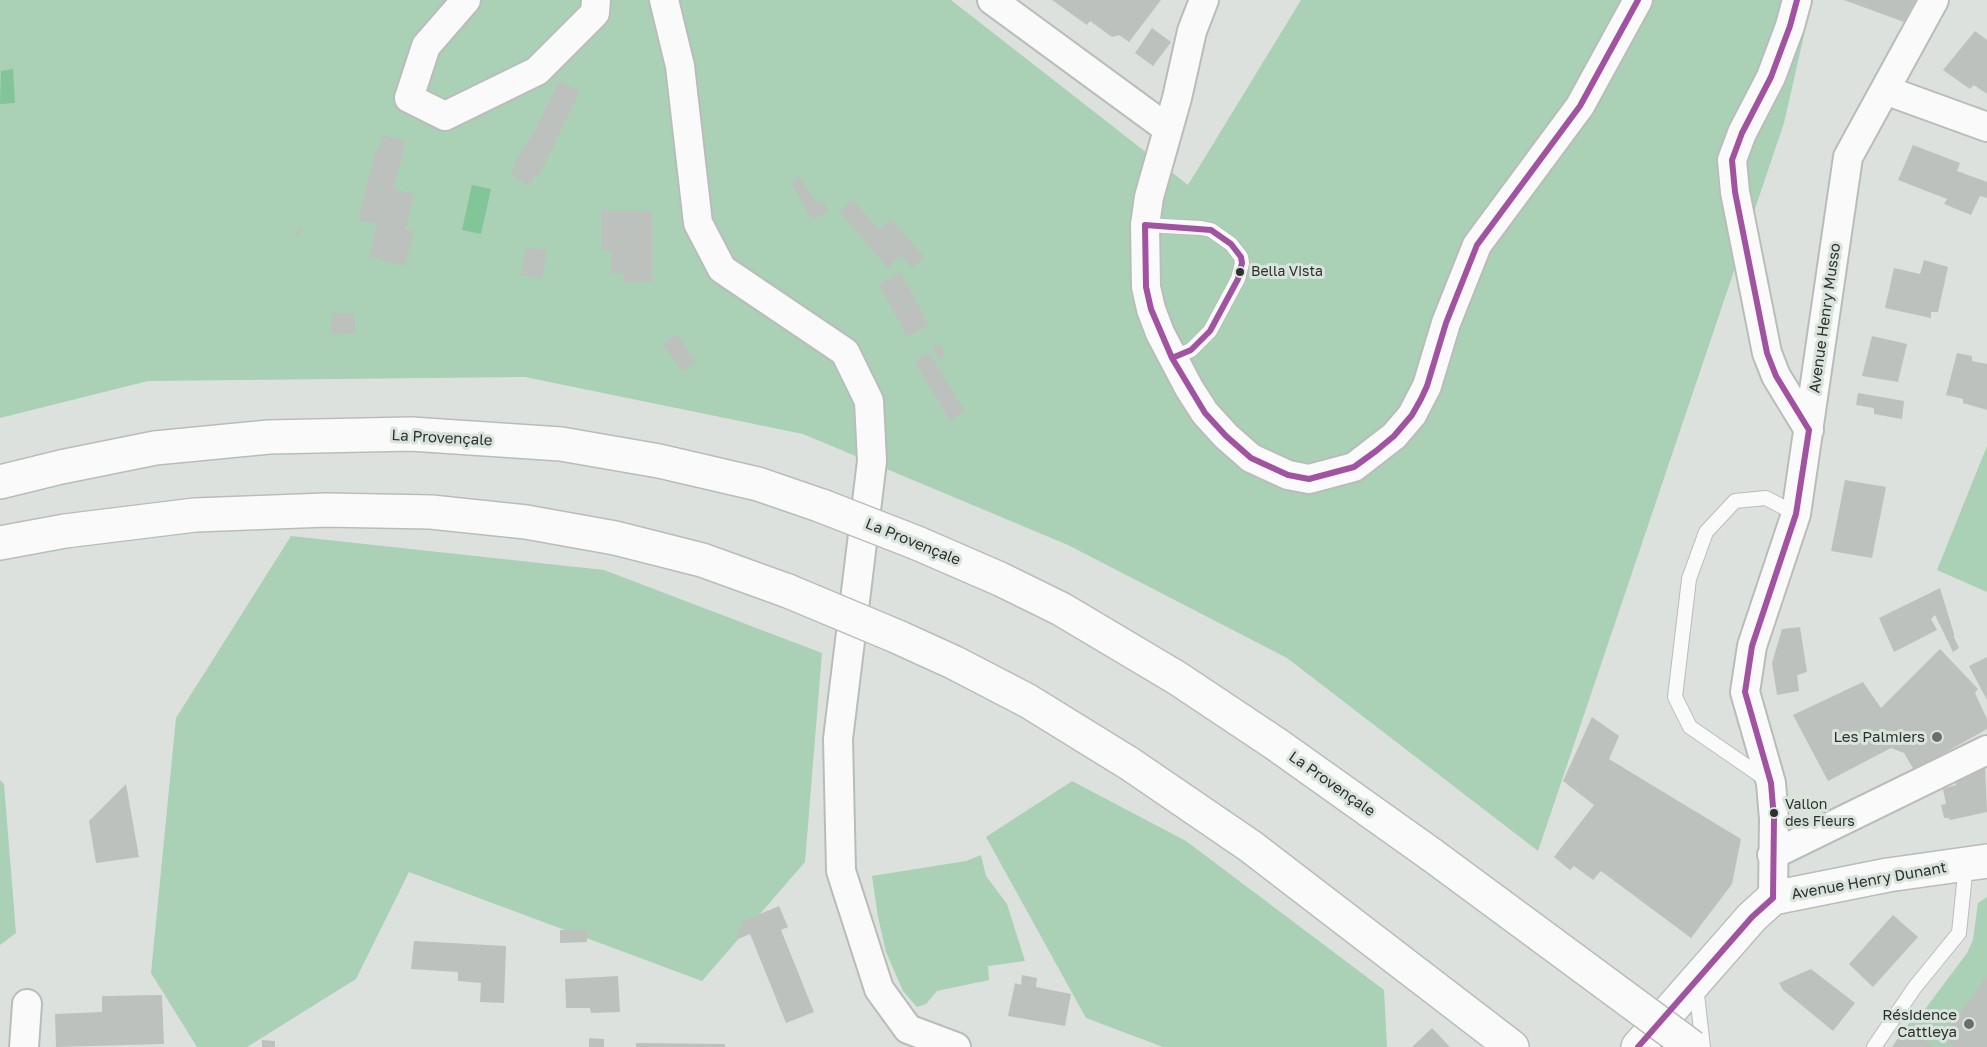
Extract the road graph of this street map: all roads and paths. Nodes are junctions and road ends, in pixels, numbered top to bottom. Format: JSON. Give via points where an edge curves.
{"nodes":[{"id":1,"x":466,"y":0,"type":"edge"},
{"id":2,"x":596,"y":0,"type":"edge"},
{"id":3,"x":664,"y":0,"type":"edge"},
{"id":4,"x":992,"y":0,"type":"edge"},
{"id":5,"x":1204,"y":0,"type":"edge"},
{"id":6,"x":1638,"y":0,"type":"edge"},
{"id":7,"x":1797,"y":0,"type":"edge"},
{"id":8,"x":1934,"y":0,"type":"edge"},
{"id":9,"x":1885,"y":90,"type":"junction"},
{"id":10,"x":1987,"y":127,"type":"edge"},
{"id":11,"x":1168,"y":129,"type":"junction"},
{"id":12,"x":1145,"y":225,"type":"junction"},
{"id":13,"x":1172,"y":358,"type":"junction"},
{"id":14,"x":1809,"y":430,"type":"junction"},
{"id":15,"x":0,"y":482,"type":"edge"},
{"id":16,"x":1796,"y":514,"type":"junction"},
{"id":17,"x":0,"y":543,"type":"edge"},
{"id":18,"x":1987,"y":750,"type":"edge"},
{"id":19,"x":1771,"y":783,"type":"junction"},
{"id":20,"x":1772,"y":855,"type":"junction"},
{"id":21,"x":1976,"y":863,"type":"edge"},
{"id":22,"x":1773,"y":898,"type":"junction"},
{"id":23,"x":1696,"y":981,"type":"junction"},
{"id":24,"x":27,"y":1004,"type":"dead end"},
{"id":25,"x":24,"y":1047,"type":"edge"},
{"id":26,"x":956,"y":1047,"type":"edge"},
{"id":27,"x":1512,"y":1047,"type":"edge"},
{"id":28,"x":1638,"y":1047,"type":"edge"},
{"id":29,"x":1692,"y":1047,"type":"edge"},
{"id":30,"x":1703,"y":1047,"type":"edge"},
{"id":31,"x":1874,"y":1047,"type":"edge"}],
"edges":[{"from":1,"to":2,"type":"street","via":[[426,46],[409,98],[445,116],[537,71],[595,13]]},
{"from":3,"to":26,"type":"street","via":[[680,66],[698,223],[722,269],[845,352],[868,401],[872,461],[838,740],[841,871],[879,989],[908,1029]]},
{"from":4,"to":11,"type":"street"},
{"from":5,"to":11,"type":"street","via":[[1192,31]]},
{"from":6,"to":13,"type":"street","via":[[1580,106],[1477,245],[1421,399],[1413,415],[1376,451],[1354,467],[1333,473],[1309,479],[1288,475],[1251,458],[1226,436],[1205,413]]},
{"from":7,"to":14,"type":"street","via":[[1771,77],[1735,150],[1732,167],[1767,353],[1776,376]]},
{"from":8,"to":9,"type":"street","name":"Avenue Henry Musso"},
{"from":9,"to":10,"type":"street"},
{"from":9,"to":14,"type":"street","name":"Avenue Henry Musso","via":[[1848,157]]},
{"from":11,"to":12,"type":"street"},
{"from":12,"to":13,"type":"street","via":[[1146,287]]},
{"from":12,"to":13,"type":"lane","via":[[1211,231],[1231,244],[1241,257],[1238,279],[1210,331],[1191,350]]},
{"from":14,"to":16,"type":"street","name":"Avenue Henry Musso"},
{"from":15,"to":29,"type":"main road","name":"La Provençale","bridge":true,"via":[[155,448],[269,437],[411,434],[561,444],[659,460],[758,484],[917,543],[1000,579],[1061,609],[1168,672],[1432,855]]},
{"from":16,"to":19,"type":"street","name":"Avenue Henry Musso","via":[[1752,646],[1745,692]]},
{"from":16,"to":19,"type":"lane","via":[[1766,498],[1734,501],[1706,532],[1689,579],[1675,697],[1690,728]]},
{"from":17,"to":27,"type":"main road","bridge":true,"via":[[195,515],[326,510],[431,512],[526,522],[615,538],[702,560],[898,637],[1028,700],[1250,846]]},
{"from":18,"to":20,"type":"street"},
{"from":19,"to":20,"type":"street","name":"Avenue Henry Musso"},
{"from":20,"to":22,"type":"street","name":"Avenue Henry Musso"},
{"from":21,"to":22,"type":"main road","name":"Avenue Henry Dunant","via":[[1888,875]]},
{"from":21,"to":31,"type":"lane","via":[[1959,933]]},
{"from":22,"to":23,"type":"main road","name":"Avenue Henry Dunant"},
{"from":23,"to":28,"type":"main road","name":"Avenue Henry Dunant"},
{"from":23,"to":30,"type":"lane"},
{"from":24,"to":25,"type":"street"}]}
